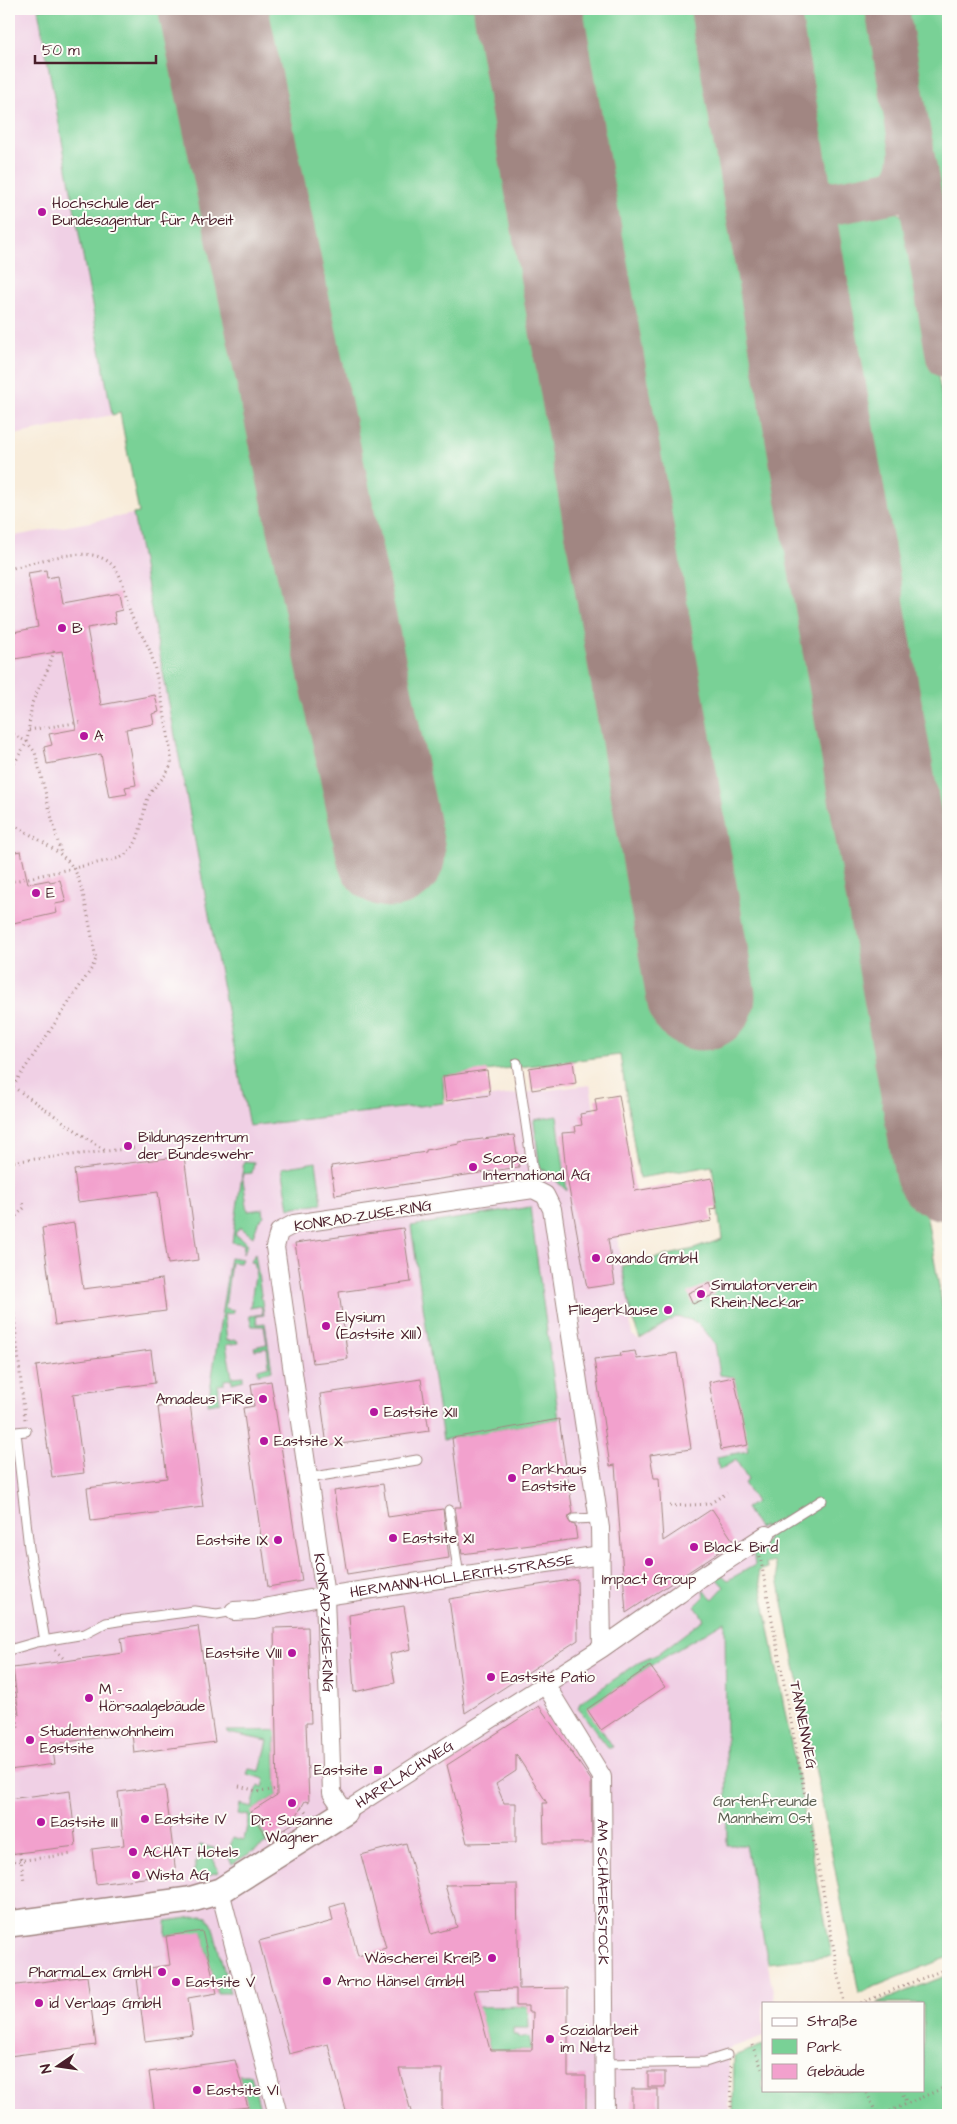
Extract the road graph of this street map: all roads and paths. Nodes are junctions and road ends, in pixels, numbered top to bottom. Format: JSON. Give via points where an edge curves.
{"nodes":[{"id":1,"x":9,"y":569,"type":"edge"},
{"id":2,"x":55,"y":647,"type":"dead end"},
{"id":3,"x":82,"y":722,"type":"dead end"},
{"id":4,"x":29,"y":730,"type":"junction"},
{"id":5,"x":9,"y":732,"type":"edge"},
{"id":6,"x":27,"y":742,"type":"junction"},
{"id":7,"x":9,"y":772,"type":"edge"},
{"id":8,"x":9,"y":822,"type":"edge"},
{"id":9,"x":61,"y":855,"type":"junction"},
{"id":10,"x":74,"y":869,"type":"junction"},
{"id":11,"x":14,"y":881,"type":"dead end"},
{"id":12,"x":517,"y":1063,"type":"dead end"},
{"id":13,"x":10,"y":1085,"type":"edge"},
{"id":14,"x":9,"y":1092,"type":"edge"},
{"id":15,"x":134,"y":1148,"type":"dead end"},
{"id":16,"x":107,"y":1152,"type":"junction"},
{"id":17,"x":9,"y":1162,"type":"edge"},
{"id":18,"x":533,"y":1189,"type":"junction"},
{"id":19,"x":23,"y":1201,"type":"dead end"},
{"id":20,"x":9,"y":1223,"type":"edge"},
{"id":21,"x":9,"y":1269,"type":"edge"},
{"id":22,"x":9,"y":1332,"type":"edge"},
{"id":23,"x":16,"y":1332,"type":"junction"},
{"id":24,"x":26,"y":1431,"type":"joint"},
{"id":25,"x":417,"y":1460,"type":"dead end"},
{"id":26,"x":308,"y":1478,"type":"junction"},
{"id":27,"x":727,"y":1493,"type":"dead end"},
{"id":28,"x":822,"y":1500,"type":"dead end"},
{"id":29,"x":670,"y":1506,"type":"dead end"},
{"id":30,"x":449,"y":1510,"type":"dead end"},
{"id":31,"x":598,"y":1518,"type":"junction"},
{"id":32,"x":574,"y":1519,"type":"dead end"},
{"id":33,"x":766,"y":1535,"type":"joint"},
{"id":34,"x":601,"y":1555,"type":"junction"},
{"id":35,"x":763,"y":1569,"type":"dead end"},
{"id":36,"x":459,"y":1576,"type":"junction"},
{"id":37,"x":325,"y":1596,"type":"junction"},
{"id":38,"x":234,"y":1611,"type":"joint"},
{"id":39,"x":45,"y":1640,"type":"junction"},
{"id":40,"x":602,"y":1648,"type":"junction"},
{"id":41,"x":9,"y":1650,"type":"edge"},
{"id":42,"x":55,"y":1650,"type":"dead end"},
{"id":43,"x":65,"y":1660,"type":"dead end"},
{"id":44,"x":545,"y":1684,"type":"junction"},
{"id":45,"x":18,"y":1728,"type":"dead end"},
{"id":46,"x":239,"y":1786,"type":"dead end"},
{"id":47,"x":277,"y":1789,"type":"dead end"},
{"id":48,"x":345,"y":1812,"type":"junction"},
{"id":49,"x":20,"y":1852,"type":"dead end"},
{"id":50,"x":72,"y":1854,"type":"dead end"},
{"id":51,"x":21,"y":1860,"type":"junction"},
{"id":52,"x":9,"y":1862,"type":"edge"},
{"id":53,"x":24,"y":1881,"type":"dead end"},
{"id":54,"x":220,"y":1891,"type":"junction"},
{"id":55,"x":9,"y":1924,"type":"edge"},
{"id":56,"x":948,"y":1968,"type":"edge"},
{"id":57,"x":844,"y":2002,"type":"edge"},
{"id":58,"x":863,"y":2002,"type":"edge"},
{"id":59,"x":752,"y":2044,"type":"dead end"},
{"id":60,"x":729,"y":2058,"type":"joint"},
{"id":61,"x":605,"y":2064,"type":"junction"},
{"id":62,"x":762,"y":2068,"type":"edge"},
{"id":63,"x":948,"y":2086,"type":"edge"},
{"id":64,"x":902,"y":2092,"type":"edge"},
{"id":65,"x":867,"y":2093,"type":"dead end"},
{"id":66,"x":907,"y":2104,"type":"junction"},
{"id":67,"x":278,"y":2115,"type":"edge"},
{"id":68,"x":605,"y":2115,"type":"edge"},
{"id":69,"x":731,"y":2115,"type":"edge"},
{"id":70,"x":877,"y":2115,"type":"edge"},
{"id":71,"x":881,"y":2115,"type":"edge"}],
"edges":[{"from":1,"to":10,"type":"path","via":[[64,556],[103,558],[118,571],[132,616],[152,661],[171,763],[148,797],[131,851],[120,858]]},
{"from":2,"to":4,"type":"path","via":[[32,703]]},
{"from":3,"to":4,"type":"path"},
{"from":4,"to":6,"type":"path"},
{"from":5,"to":6,"type":"path"},
{"from":6,"to":7,"type":"path"},
{"from":6,"to":9,"type":"path","via":[[35,752]]},
{"from":8,"to":9,"type":"path"},
{"from":9,"to":10,"type":"path"},
{"from":10,"to":11,"type":"path"},
{"from":10,"to":13,"type":"path","via":[[96,959]]},
{"from":12,"to":18,"type":"lane"},
{"from":13,"to":14,"type":"path"},
{"from":13,"to":16,"type":"path"},
{"from":15,"to":16,"type":"path"},
{"from":16,"to":17,"type":"path"},
{"from":18,"to":26,"type":"street","name":"KONRAD-ZUSE-RING","via":[[294,1224],[279,1232],[275,1247]]},
{"from":18,"to":31,"type":"street","via":[[545,1195],[552,1209]]},
{"from":19,"to":20,"type":"path","via":[[24,1208]]},
{"from":21,"to":23,"type":"path"},
{"from":22,"to":23,"type":"path"},
{"from":23,"to":24,"type":"path"},
{"from":24,"to":39,"type":"lane","via":[[16,1432],[29,1548]]},
{"from":25,"to":26,"type":"lane"},
{"from":26,"to":37,"type":"street","name":"KONRAD-ZUSE-RING"},
{"from":27,"to":29,"type":"path","via":[[709,1504]]},
{"from":28,"to":33,"type":"lane"},
{"from":30,"to":36,"type":"lane"},
{"from":31,"to":32,"type":"lane"},
{"from":31,"to":34,"type":"street"},
{"from":33,"to":40,"type":"street","name":"HARRLACHWEG"},
{"from":34,"to":36,"type":"street","name":"HERMANN-HOLLERITH-STRASSE"},
{"from":34,"to":40,"type":"street"},
{"from":35,"to":57,"type":"path","name":"TANNENWEG"},
{"from":36,"to":37,"type":"street","name":"HERMANN-HOLLERITH-STRASSE"},
{"from":37,"to":38,"type":"street","name":"HERMANN-HOLLERITH-STRASSE"},
{"from":37,"to":48,"type":"street","name":"KONRAD-ZUSE-RING","via":[[332,1793]]},
{"from":38,"to":39,"type":"lane","via":[[217,1614],[194,1611],[118,1621],[106,1623],[85,1634]]},
{"from":39,"to":41,"type":"lane"},
{"from":40,"to":44,"type":"street","name":"HARRLACHWEG"},
{"from":41,"to":45,"type":"path"},
{"from":42,"to":43,"type":"path"},
{"from":44,"to":48,"type":"street","name":"HARRLACHWEG"},
{"from":44,"to":61,"type":"street","name":"AM SCHÄFERSTOCK","via":[[602,1777]]},
{"from":46,"to":47,"type":"path","via":[[260,1792]]},
{"from":48,"to":54,"type":"street","name":"HARRLACHWEG"},
{"from":49,"to":51,"type":"path"},
{"from":50,"to":51,"type":"path"},
{"from":51,"to":52,"type":"path"},
{"from":51,"to":53,"type":"path"},
{"from":54,"to":55,"type":"street","name":"HARRLACHWEG","via":[[189,1900]]},
{"from":54,"to":67,"type":"street"},
{"from":56,"to":58,"type":"path"},
{"from":59,"to":62,"type":"path"},
{"from":60,"to":61,"type":"lane","via":[[705,2062]]},
{"from":60,"to":69,"type":"path"},
{"from":61,"to":68,"type":"street","name":"AM SCHÄFERSTOCK"},
{"from":63,"to":66,"type":"path"},
{"from":64,"to":66,"type":"path"},
{"from":65,"to":70,"type":"path"},
{"from":66,"to":71,"type":"path"}]}
